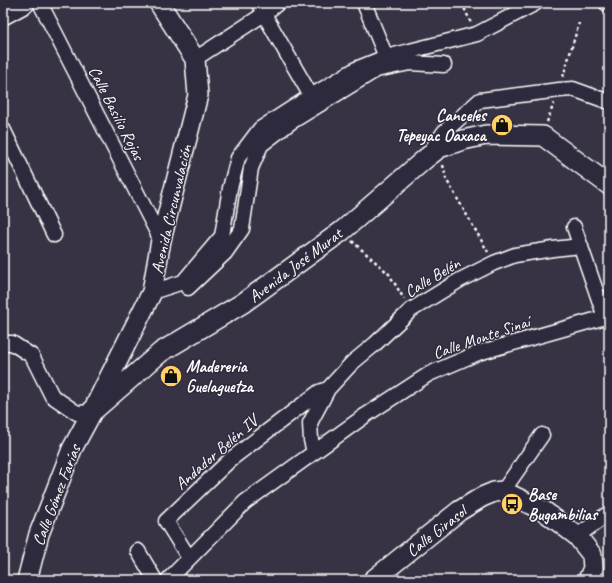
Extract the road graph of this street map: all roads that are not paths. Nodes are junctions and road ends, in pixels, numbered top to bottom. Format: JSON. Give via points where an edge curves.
{"nodes":[{"id":1,"x":25,"y":3,"type":"edge"},
{"id":2,"x":40,"y":3,"type":"edge"},
{"id":3,"x":159,"y":3,"type":"edge"},
{"id":4,"x":278,"y":3,"type":"edge"},
{"id":5,"x":364,"y":3,"type":"edge"},
{"id":6,"x":536,"y":3,"type":"edge"},
{"id":7,"x":606,"y":3,"type":"edge"},
{"id":8,"x":609,"y":5,"type":"edge"},
{"id":9,"x":262,"y":8,"type":"edge"},
{"id":10,"x":3,"y":15,"type":"edge"},
{"id":11,"x":386,"y":57,"type":"junction"},
{"id":12,"x":195,"y":59,"type":"junction"},
{"id":13,"x":444,"y":65,"type":"dead end"},
{"id":14,"x":311,"y":96,"type":"junction"},
{"id":15,"x":609,"y":102,"type":"edge"},
{"id":16,"x":3,"y":130,"type":"edge"},
{"id":17,"x":432,"y":154,"type":"junction"},
{"id":18,"x":609,"y":185,"type":"edge"},
{"id":19,"x":574,"y":227,"type":"dead end"},
{"id":20,"x":54,"y":235,"type":"dead end"},
{"id":21,"x":161,"y":240,"type":"junction"},
{"id":22,"x":580,"y":246,"type":"junction"},
{"id":23,"x":150,"y":297,"type":"junction"},
{"id":24,"x":608,"y":317,"type":"edge"},
{"id":25,"x":3,"y":343,"type":"edge"},
{"id":26,"x":328,"y":389,"type":"junction"},
{"id":27,"x":92,"y":412,"type":"junction"},
{"id":28,"x":542,"y":435,"type":"dead end"},
{"id":29,"x":314,"y":452,"type":"junction"},
{"id":30,"x":503,"y":491,"type":"junction"},
{"id":31,"x":609,"y":513,"type":"edge"},
{"id":32,"x":577,"y":536,"type":"junction"},
{"id":33,"x":138,"y":551,"type":"dead end"},
{"id":34,"x":189,"y":558,"type":"junction"},
{"id":35,"x":28,"y":580,"type":"edge"},
{"id":36,"x":154,"y":580,"type":"edge"},
{"id":37,"x":168,"y":580,"type":"edge"},
{"id":38,"x":373,"y":580,"type":"edge"},
{"id":39,"x":588,"y":580,"type":"edge"}],
"edges":[{"from":1,"to":10,"type":"street"},
{"from":2,"to":21,"type":"street","name":"Calle Basilio Rojas"},
{"from":3,"to":12,"type":"street","name":"Avenida Circunvalación"},
{"from":4,"to":9,"type":"street"},
{"from":5,"to":11,"type":"street"},
{"from":6,"to":11,"type":"street","via":[[477,34]]},
{"from":7,"to":8,"type":"street"},
{"from":9,"to":12,"type":"street"},
{"from":9,"to":14,"type":"street"},
{"from":11,"to":14,"type":"street","via":[[356,69]]},
{"from":12,"to":21,"type":"street","name":"Avenida Circunvalación","via":[[198,94]]},
{"from":13,"to":23,"type":"street","via":[[410,63],[376,70],[290,122],[261,145],[251,168],[242,229],[225,253],[187,289]]},
{"from":14,"to":23,"type":"street","via":[[260,129],[238,158],[222,236],[183,282]]},
{"from":15,"to":17,"type":"street","via":[[573,89],[480,100],[444,132]]},
{"from":16,"to":20,"type":"street"},
{"from":17,"to":18,"type":"street","name":"Avenida José Murat","via":[[463,140],[486,135],[542,136]]},
{"from":17,"to":27,"type":"street","name":"Avenida José Murat","via":[[342,231],[243,304],[161,352]]},
{"from":19,"to":22,"type":"street"},
{"from":21,"to":23,"type":"street","name":"Avenida Circunvalación"},
{"from":22,"to":24,"type":"street"},
{"from":22,"to":26,"type":"street","name":"Calle Belén","via":[[515,255],[460,280],[411,310],[352,363]]},
{"from":23,"to":27,"type":"street","name":"Avenida Circunvalación"},
{"from":24,"to":29,"type":"street","name":"Calle Monte Sinaí","via":[[478,353],[429,374]]},
{"from":25,"to":27,"type":"street","via":[[12,343],[32,356],[52,396],[77,413]]},
{"from":26,"to":29,"type":"street","via":[[310,423]]},
{"from":26,"to":34,"type":"street","name":"Andador Belén IV","via":[[319,392],[231,459],[166,521]]},
{"from":27,"to":35,"type":"street","name":"Calle Gómez Farías","via":[[72,449],[39,534]]},
{"from":28,"to":30,"type":"street"},
{"from":29,"to":34,"type":"street","name":"Calle Monte Sinaí","via":[[245,502]]},
{"from":30,"to":32,"type":"street","via":[[544,511]]},
{"from":30,"to":38,"type":"street","name":"Calle Girasol","via":[[482,497],[459,511]]},
{"from":31,"to":32,"type":"street"},
{"from":32,"to":39,"type":"street","via":[[592,555],[593,568]]},
{"from":33,"to":36,"type":"street"},
{"from":34,"to":37,"type":"street","name":"Calle Monte Sinaí"}]}
